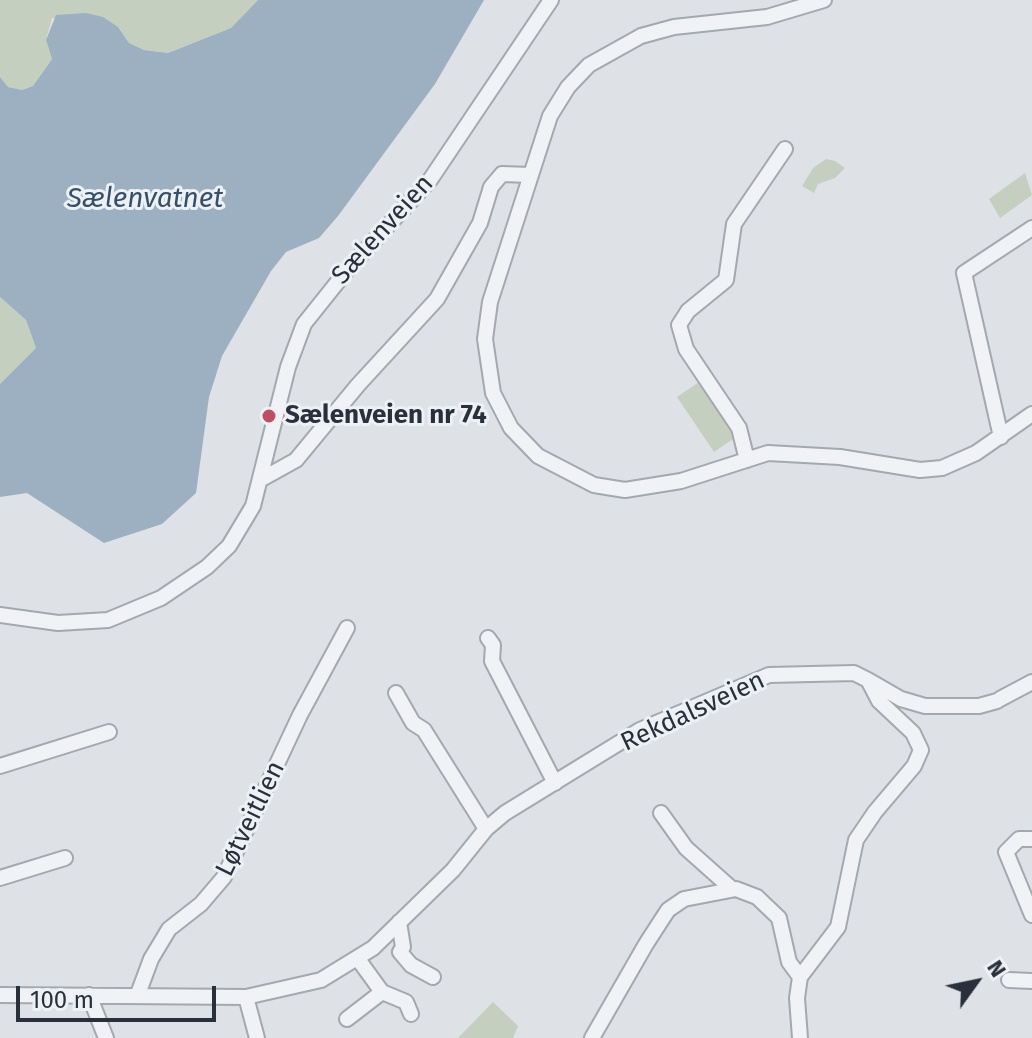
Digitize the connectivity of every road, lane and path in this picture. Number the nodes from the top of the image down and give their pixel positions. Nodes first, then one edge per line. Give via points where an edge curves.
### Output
1 (551, 0) edge
2 (824, 0) edge
3 (785, 149) dead end
4 (530, 175) junction
5 (1032, 228) edge
6 (1032, 414) edge
7 (1001, 437) junction
8 (747, 460) junction
9 (260, 480) junction
10 (0, 615) edge
11 (347, 628) dead end
12 (488, 638) dead end
13 (868, 680) junction
14 (1032, 682) edge
15 (396, 693) dead end
16 (109, 732) dead end
17 (0, 766) edge
18 (555, 783) junction
19 (661, 813) dead end
20 (486, 829) junction
21 (1032, 839) edge
22 (65, 858) dead end
23 (0, 878) edge
24 (732, 889) junction
25 (1032, 915) edge
26 (399, 922) junction
27 (358, 959) junction
28 (433, 977) dead end
29 (800, 977) junction
30 (1009, 980) dead end
31 (1032, 981) edge
32 (382, 992) junction
33 (138, 994) junction
34 (0, 995) edge
35 (89, 995) junction
36 (246, 997) junction
37 (411, 1014) dead end
38 (347, 1019) dead end
39 (106, 1038) edge
40 (257, 1038) edge
41 (592, 1038) edge
42 (800, 1038) edge

1 - 9 street, Sælenveien via 430,180 304,324
2 - 4 street via 767,17 674,27 615,48 568,87 550,116
3 - 8 street via 734,224 726,280 679,325 686,349 739,428
4 - 8 street via 486,322 491,383 511,428 538,456 561,470 594,485 625,490 681,481
4 - 9 street via 502,174 491,187 480,223 453,276 417,323 296,460
5 - 7 street via 964,273
6 - 7 street
7 - 8 street via 962,460 920,470 815,455 768,453
9 - 10 street, Sælenveien via 253,506 229,546 161,598 108,620 82,623
11 - 33 street, Løtveitlien via 224,877 169,929
12 - 18 street via 492,661
13 - 14 street, Rekdalsveien via 925,706 962,707 999,700
13 - 18 street, Rekdalsveien via 838,672 769,675 640,730
13 - 29 street via 921,750 856,840 838,927
15 - 20 street
16 - 17 street
18 - 20 street, Rekdalsveien
19 - 24 street via 686,848
20 - 26 street, Rekdalsveien
21 - 25 street via 1019,839 1006,852
22 - 23 street
24 - 29 street via 757,897 779,918 789,962
24 - 41 street via 684,899 668,910
26 - 27 street, Rekdalsveien
26 - 28 street via 400,952
27 - 32 street
27 - 36 street, Rekdalsveien via 306,986
29 - 42 street
30 - 31 street
32 - 37 street via 406,1002
32 - 38 street
33 - 35 street, Rekdalsveien
33 - 36 street, Rekdalsveien
34 - 35 street, Rekdalsveien
35 - 39 street
36 - 40 street

